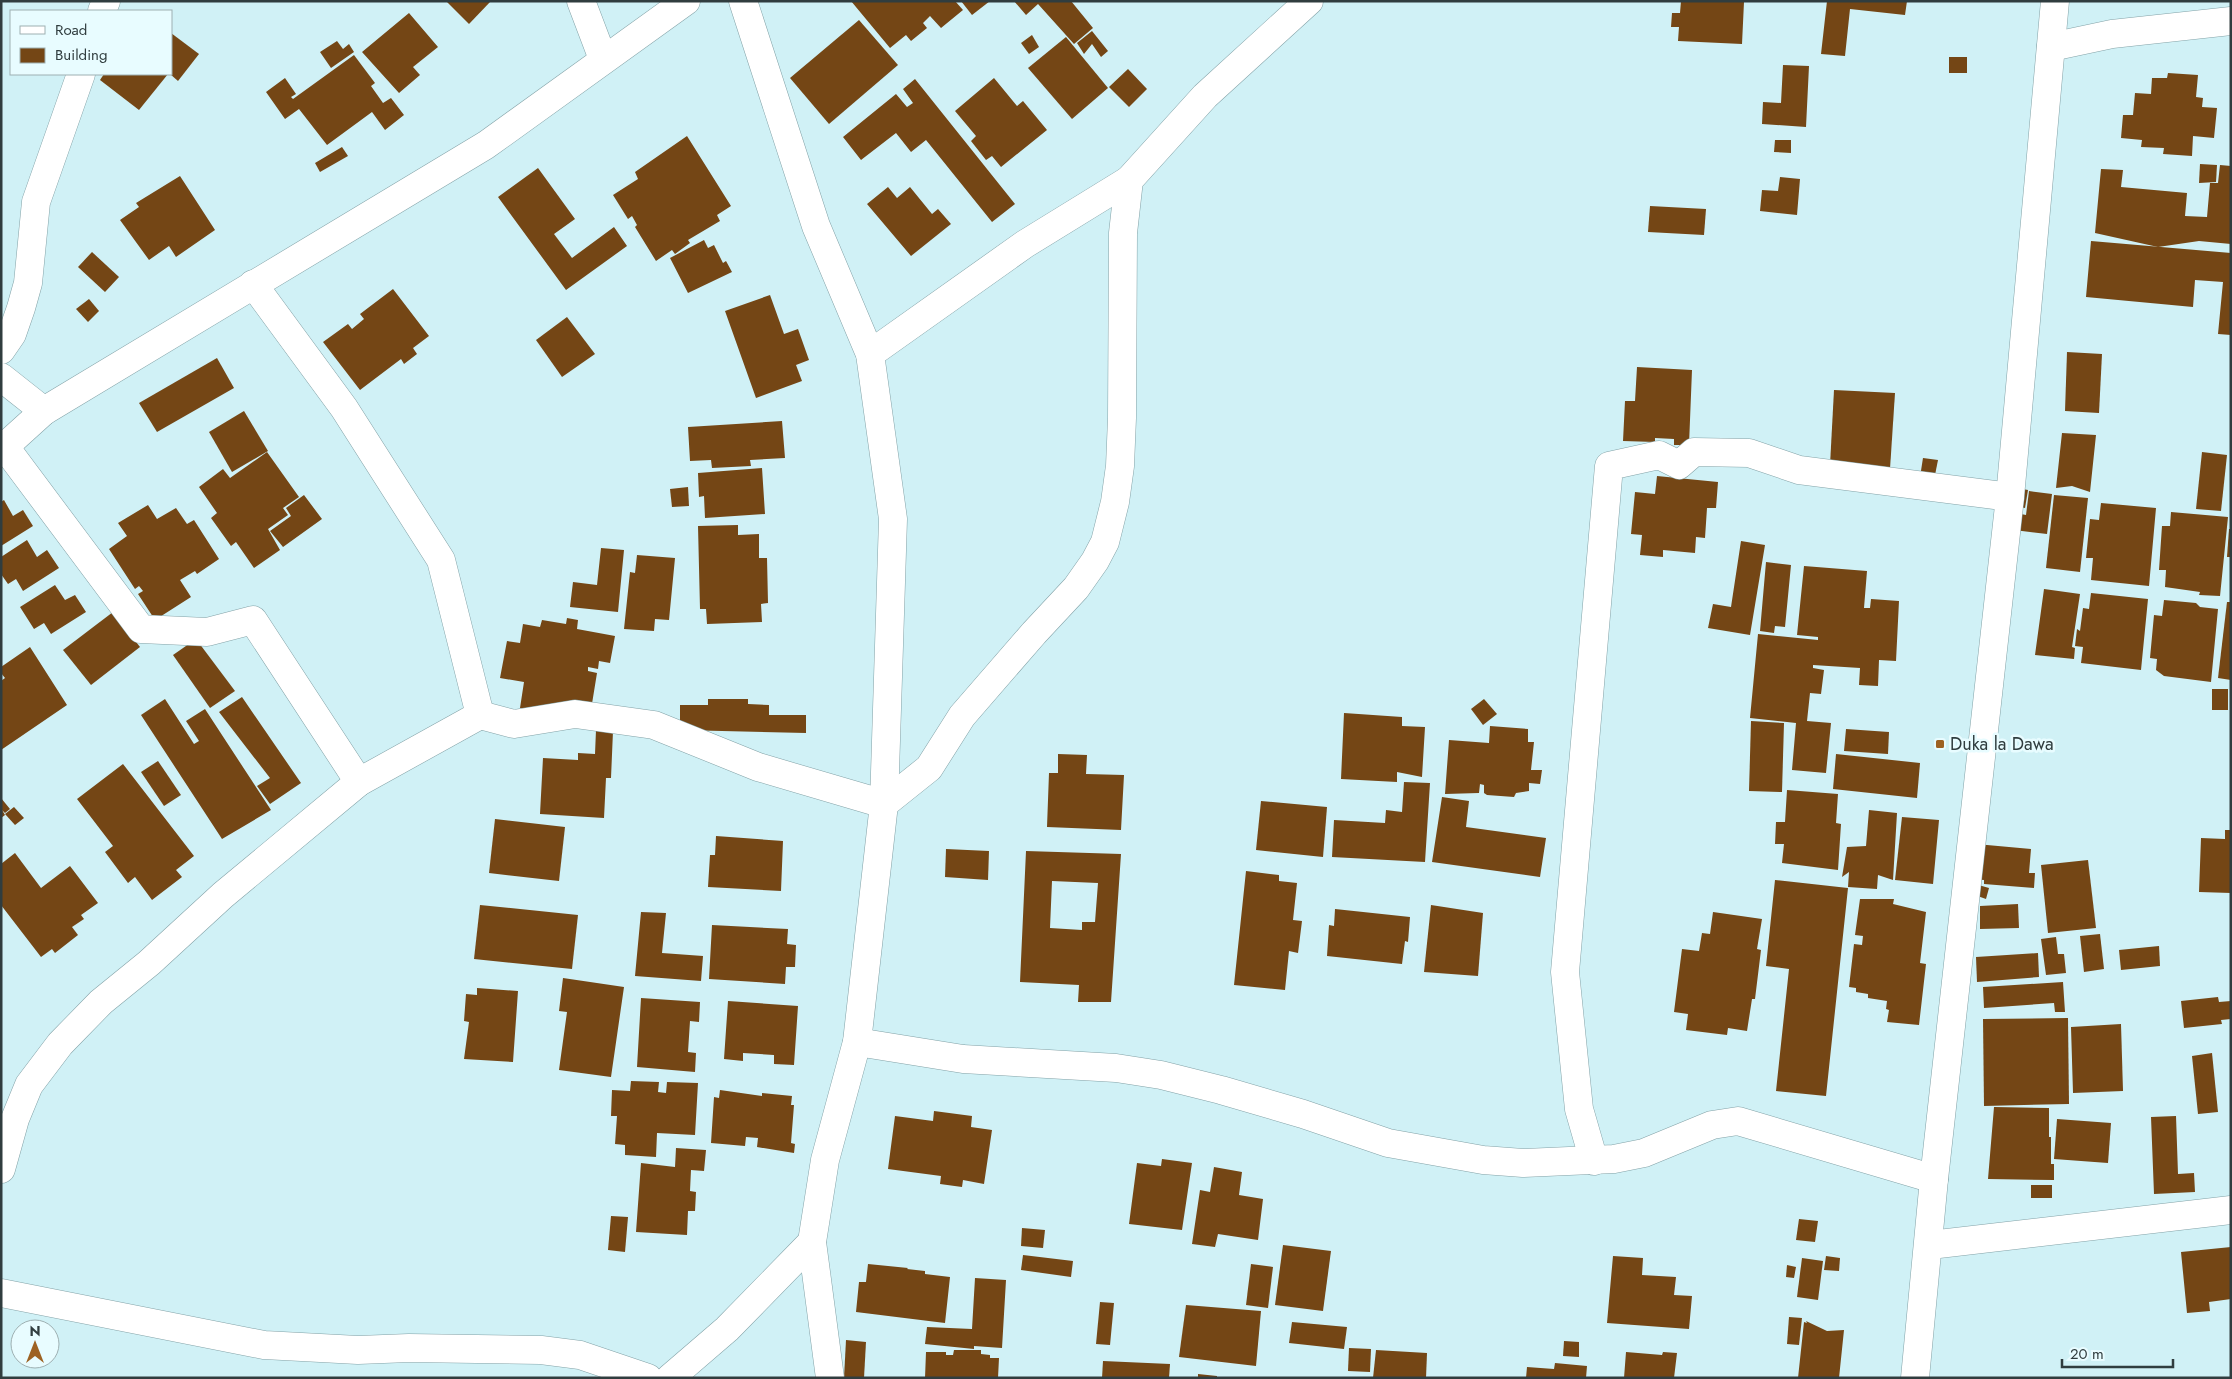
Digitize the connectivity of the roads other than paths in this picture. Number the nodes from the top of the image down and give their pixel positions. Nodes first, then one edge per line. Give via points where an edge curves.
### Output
1 (582, 1) edge
2 (686, 1) edge
3 (743, 1) edge
4 (1309, 1) edge
5 (2055, 1) edge
6 (2231, 21) edge
7 (2051, 47) junction
8 (603, 59) junction
9 (81, 75) edge
10 (1129, 180) junction
11 (253, 284) junction
12 (1, 350) edge
13 (870, 354) junction
14 (1, 377) edge
15 (44, 411) junction
16 (3, 448) edge
17 (2010, 497) junction
18 (480, 715) junction
19 (359, 782) junction
20 (884, 804) junction
21 (857, 1042) junction
22 (1594, 1161) junction
23 (1, 1169) edge
24 (1934, 1179) junction
25 (2231, 1210) edge
26 (812, 1242) junction
27 (1930, 1245) junction
28 (1, 1293) edge
29 (648, 1378) edge
30 (670, 1378) edge
31 (830, 1378) edge
32 (1915, 1378) edge

1 - 8 street
2 - 8 street
3 - 13 street via 816,226
4 - 10 street via 1205,96
5 - 7 street
6 - 7 street via 2112,34
7 - 17 street
8 - 11 street via 486,145
9 - 12 street via 36,202 28,283 22,308 12,334
10 - 13 street via 1025,244
10 - 20 street via 1123,233 1120,466 1115,502 1104,542 1095,562 1076,588 962,716 929,768
11 - 15 street
11 - 18 street via 344,408 441,560
13 - 20 street via 893,519
14 - 15 street
15 - 16 street
16 - 19 street via 141,629 207,632 253,620
17 - 22 street via 1799,470 1749,453 1694,452 1679,465 1659,455 1609,466 1565,972 1579,1109
17 - 24 street
18 - 19 street
18 - 20 street via 514,724 575,714 654,725 758,767
19 - 23 street via 223,895 101,1002 60,1044 29,1085 15,1119
20 - 21 street
21 - 22 street via 963,1059 1116,1068 1161,1076 1294,1111 1388,1143 1483,1160 1523,1163
21 - 26 street via 825,1160
22 - 24 street via 1644,1153 1696,1130 1738,1121
24 - 27 street
25 - 27 street
26 - 30 street via 727,1329
26 - 31 street
27 - 32 street
28 - 29 street via 264,1345 358,1350 541,1350 580,1355

